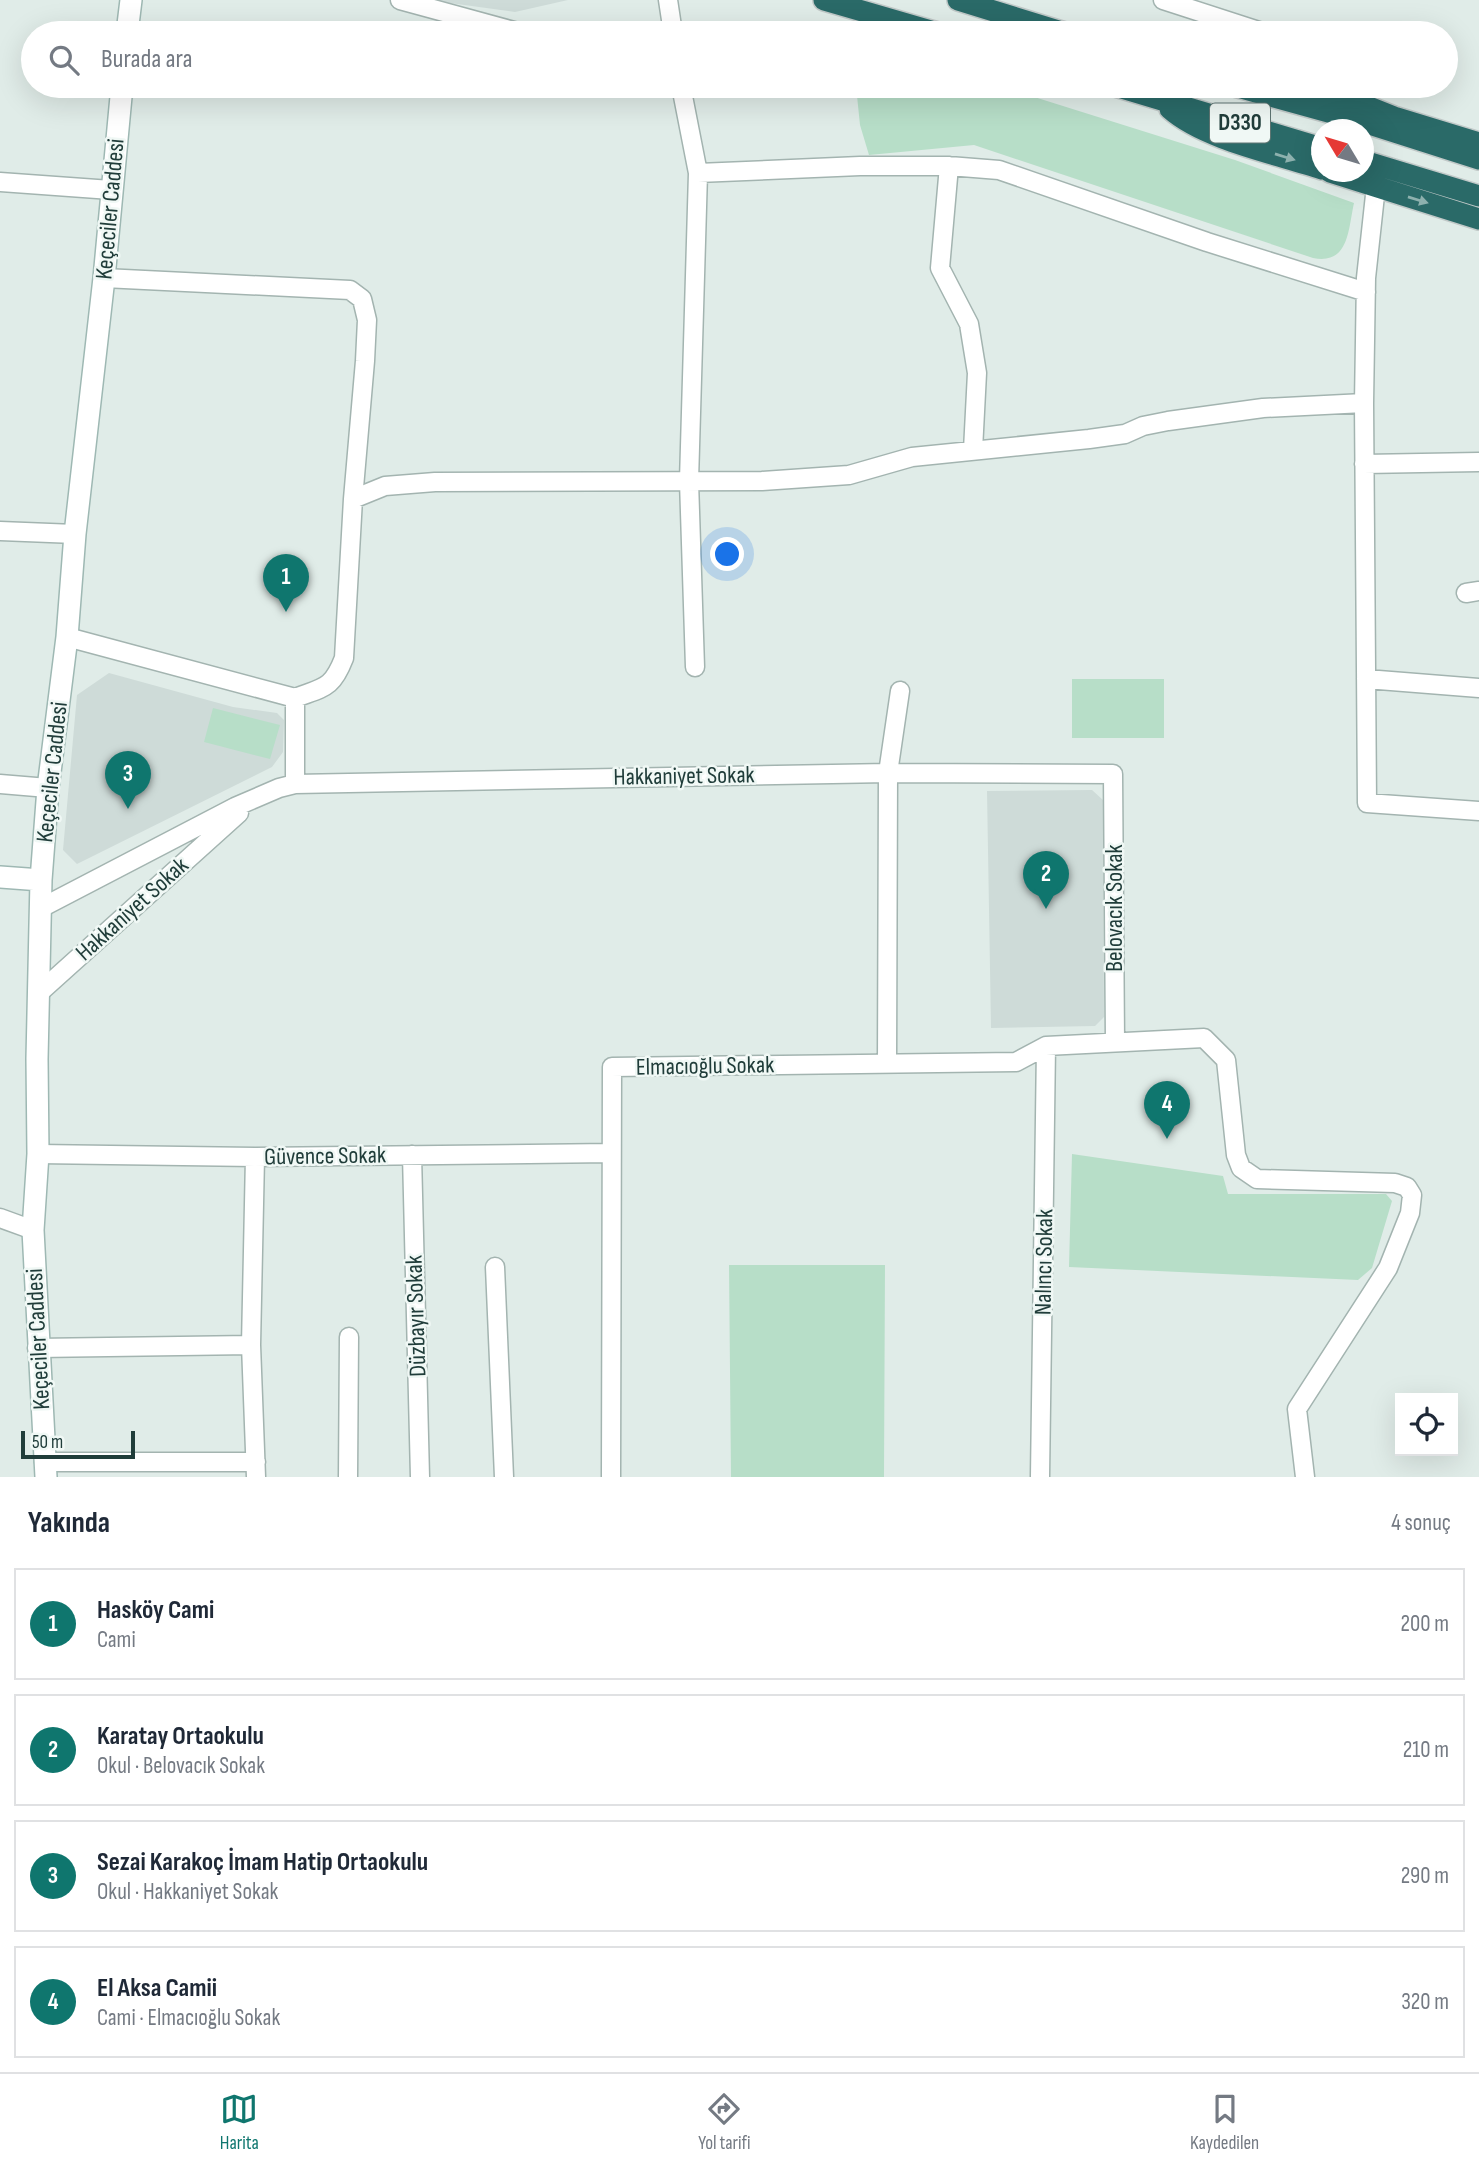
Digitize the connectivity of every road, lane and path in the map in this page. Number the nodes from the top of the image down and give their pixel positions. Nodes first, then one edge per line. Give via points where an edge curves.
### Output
1 (131, 0) edge
2 (400, 0) edge
3 (668, 0) edge
4 (824, 0) edge
5 (958, 0) edge
6 (1163, 0) edge
7 (128, 21) edge
8 (477, 21) edge
9 (671, 21) edge
10 (897, 21) edge
11 (1026, 21) edge
12 (1228, 21) edge
13 (121, 98) edge
14 (683, 98) edge
15 (1155, 98) edge
16 (1277, 98) edge
17 (1346, 98) edge
18 (1158, 99) junction
19 (1479, 143) edge
20 (1311, 145) edge
21 (1479, 159) edge
22 (1374, 164) edge
23 (949, 166) junction
24 (1311, 166) edge
25 (698, 173) junction
26 (0, 182) edge
27 (1363, 182) edge
28 (1376, 186) junction
29 (111, 190) junction
30 (1479, 196) edge
31 (1479, 219) edge
32 (104, 278) junction
33 (1366, 292) junction
34 (1364, 403) junction
35 (973, 450) junction
36 (1479, 462) edge
37 (1364, 464) junction
38 (689, 481) junction
39 (353, 499) junction
40 (0, 531) edge
41 (75, 534) junction
42 (66, 637) junction
43 (695, 667) dead end
44 (1366, 679) junction
45 (1479, 688) edge
46 (900, 691) dead end
47 (295, 698) junction
48 (888, 773) junction
49 (1114, 774) joint
50 (0, 784) edge
51 (295, 784) junction
52 (48, 788) junction
53 (257, 797) junction
54 (1479, 811) edge
55 (0, 877) edge
56 (41, 880) junction
57 (41, 908) junction
58 (39, 993) junction
59 (1115, 1042) junction
60 (1046, 1046) junction
61 (887, 1064) junction
62 (611, 1153) junction
63 (38, 1154) junction
64 (412, 1155) junction
65 (255, 1157) junction
66 (0, 1217) edge
67 (33, 1230) junction
68 (495, 1267) dead end
69 (349, 1337) dead end
70 (251, 1345) junction
71 (37, 1348) junction
72 (256, 1469) edge
73 (43, 1472) edge
74 (348, 1477) edge
75 (420, 1477) edge
76 (504, 1477) edge
77 (611, 1477) edge
78 (1040, 1477) edge
79 (1305, 1477) edge

1 - 7 street
2 - 8 street
3 - 9 street
4 - 10 highway
5 - 11 highway
6 - 12 street
13 - 29 street, Keçeciler Caddesi
14 - 25 street
15 - 18 highway, D330
16 - 21 highway, D330
17 - 19 highway
18 - 20 highway, D330
18 -> 24 highway via 1182,120
22 - 30 highway
23 - 25 street
23 - 33 street via 999,170
23 - 35 street via 940,268 969,324 976,373
25 - 38 street
26 - 29 street
27 - 28 highway
28 -> 31 highway
28 - 33 street
29 - 32 street, Keçeciler Caddesi
32 - 39 street via 351,290 362,299 365,361
32 - 41 street, Keçeciler Caddesi
33 - 34 street
34 - 35 street via 1263,408 1168,421 1125,434
34 - 37 street
35 - 38 street via 912,457 849,475
36 - 37 street
37 - 44 street
38 - 39 street via 435,482 385,486
38 - 43 street
39 - 47 street via 344,658 332,683
40 - 41 street
41 - 42 street, Keçeciler Caddesi
42 - 47 street
42 - 52 street, Keçeciler Caddesi
44 - 45 street
44 - 54 street via 1367,803
46 - 48 street
47 - 51 street
48 - 49 street, Hakkaniyet Sokak
48 - 51 street, Hakkaniyet Sokak
48 - 61 street
49 - 59 street, Belovacık Sokak
50 - 52 street
51 - 53 street, Hakkaniyet Sokak
52 - 56 street, Keçeciler Caddesi
53 - 57 street, Hakkaniyet Sokak
53 - 58 street, Hakkaniyet Sokak
55 - 56 street
56 - 57 street, Keçeciler Caddesi
57 - 58 street, Keçeciler Caddesi
58 - 63 street, Keçeciler Caddesi
59 - 60 street, Elmacıoğlu Sokak
59 - 79 street, Elmacıoğlu Sokak via 1204,1038 1226,1060 1236,1154 1241,1168 1257,1179 1395,1184 1407,1187 1412,1195 1410,1213 1388,1268 1297,1409
60 - 61 street, Elmacıoğlu Sokak via 1016,1062
60 - 78 street, Nalıncı Sokak
61 - 62 street, Elmacıoğlu Sokak via 611,1067
62 - 64 street, Güvence Sokak
62 - 77 street, Elmacıoğlu Sokak
63 - 65 street, Güvence Sokak
63 - 67 street, Keçeciler Caddesi
64 - 65 street, Güvence Sokak
64 - 75 street, Düzbayır Sokak
65 - 70 street
66 - 67 street
67 - 71 street, Keçeciler Caddesi
68 - 76 street
69 - 74 street
70 - 71 street
70 - 72 street
71 - 73 street, Keçeciler Caddesi
72 - 73 street

